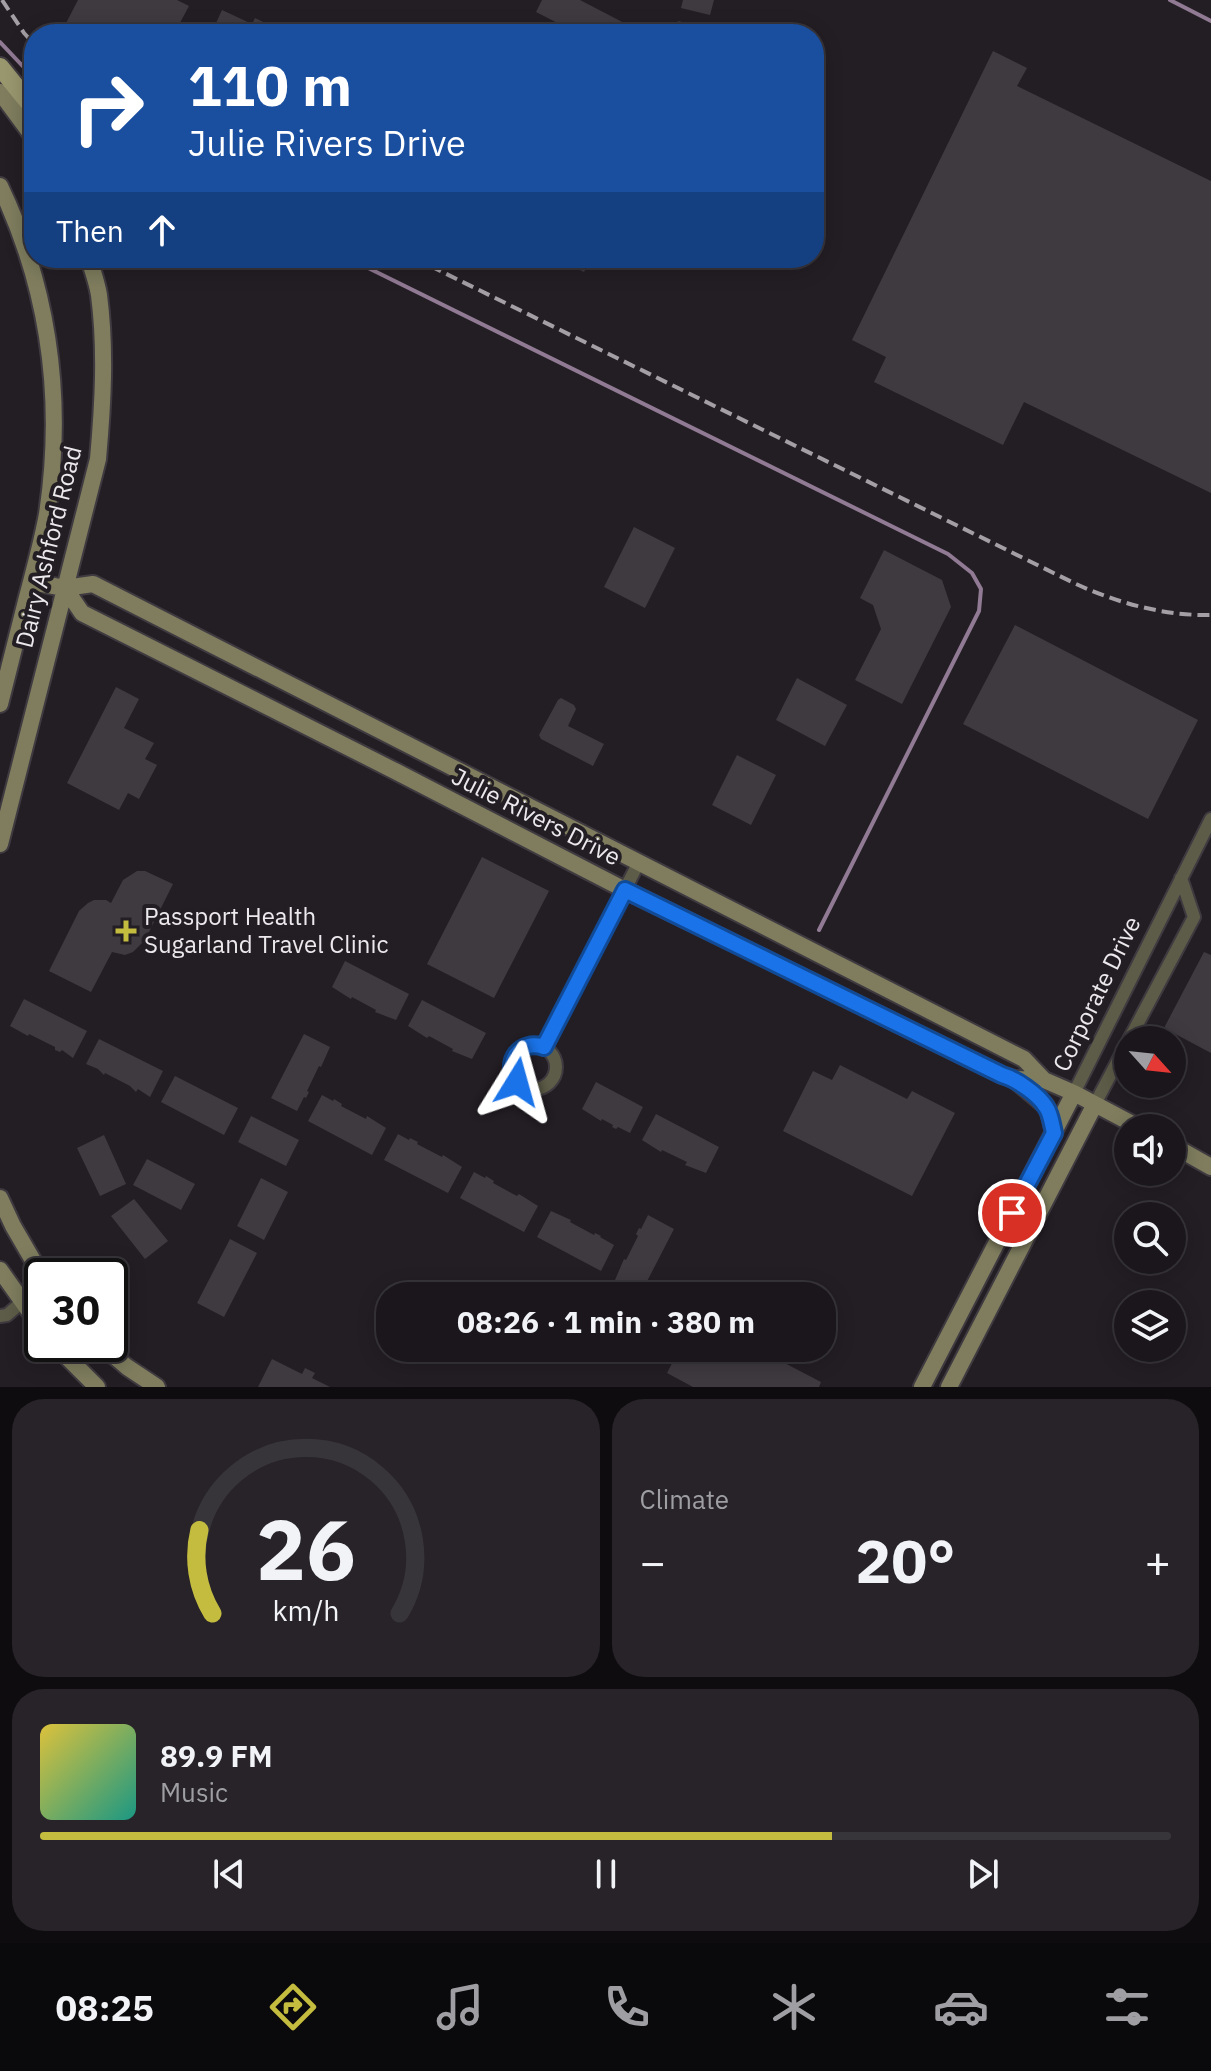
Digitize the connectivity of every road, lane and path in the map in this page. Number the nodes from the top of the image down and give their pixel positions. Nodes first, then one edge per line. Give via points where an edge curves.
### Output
1 (0, 67) edge
2 (0, 92) edge
3 (24, 97) edge
4 (24, 124) edge
5 (0, 186) edge
6 (24, 246) edge
7 (31, 268) edge
8 (92, 268) edge
9 (31, 582) junction
10 (65, 588) junction
11 (0, 704) edge
12 (409, 745) junction
13 (397, 772) junction
14 (1211, 819) edge
15 (0, 844) edge
16 (638, 864) junction
17 (1181, 878) junction
18 (625, 890) junction
19 (760, 926) junction
20 (743, 948) junction
21 (1135, 1026) edge
22 (1105, 1032) junction
23 (1114, 1036) edge
24 (544, 1047) dead end
25 (1114, 1066) edge
26 (1014, 1079) junction
27 (1044, 1080) junction
28 (1074, 1093) junction
29 (1095, 1104) junction
30 (1114, 1114) edge
31 (1054, 1133) junction
32 (1186, 1153) edge
33 (1211, 1167) edge
34 (0, 1198) edge
35 (32, 1258) edge
36 (0, 1270) edge
37 (22, 1302) junction
38 (24, 1305) edge
39 (0, 1316) edge
40 (72, 1362) edge
41 (121, 1362) edge
42 (97, 1387) edge
43 (157, 1387) edge
44 (922, 1387) edge
45 (949, 1387) edge

1 - 3 main road
2 - 4 street
5 - 6 street, Dairy Ashford Road
7 - 9 street, Dairy Ashford Road via 54,396 53,464
8 - 10 street, Dairy Ashford Road via 99,292 104,401 98,459
9 - 10 street, Julie Rivers Drive
9 - 11 street, Dairy Ashford Road
10 - 12 street, Julie Rivers Drive via 93,584
10 - 13 street, Julie Rivers Drive via 82,613
10 - 15 street, Dairy Ashford Road
12 - 13 street
12 - 16 street, Julie Rivers Drive
13 - 18 street, Julie Rivers Drive
14 - 17 street, Corporate Drive
16 - 18 street
16 - 19 street, Julie Rivers Drive
17 - 21 street, Corporate Drive via 1194,917
17 - 22 street, Corporate Drive
18 - 20 street, Julie Rivers Drive
18 - 24 street
19 - 20 street
19 - 27 street, Julie Rivers Drive via 1024,1059
20 - 26 street, Julie Rivers Drive
22 - 23 street
22 - 28 street, Corporate Drive
25 - 29 street, Corporate Drive
26 - 27 street, Julie Rivers Drive
26 - 31 street via 1045,1105
27 - 28 street, Julie Rivers Drive
28 - 29 street, Julie Rivers Drive
28 - 31 street, Corporate Drive
29 - 30 street, Julie Rivers Drive
29 - 45 street, Corporate Drive
31 - 44 street, Corporate Drive
32 - 33 street
34 - 35 street
36 - 37 street
37 - 38 street
37 - 39 street
40 - 42 street
41 - 43 street

